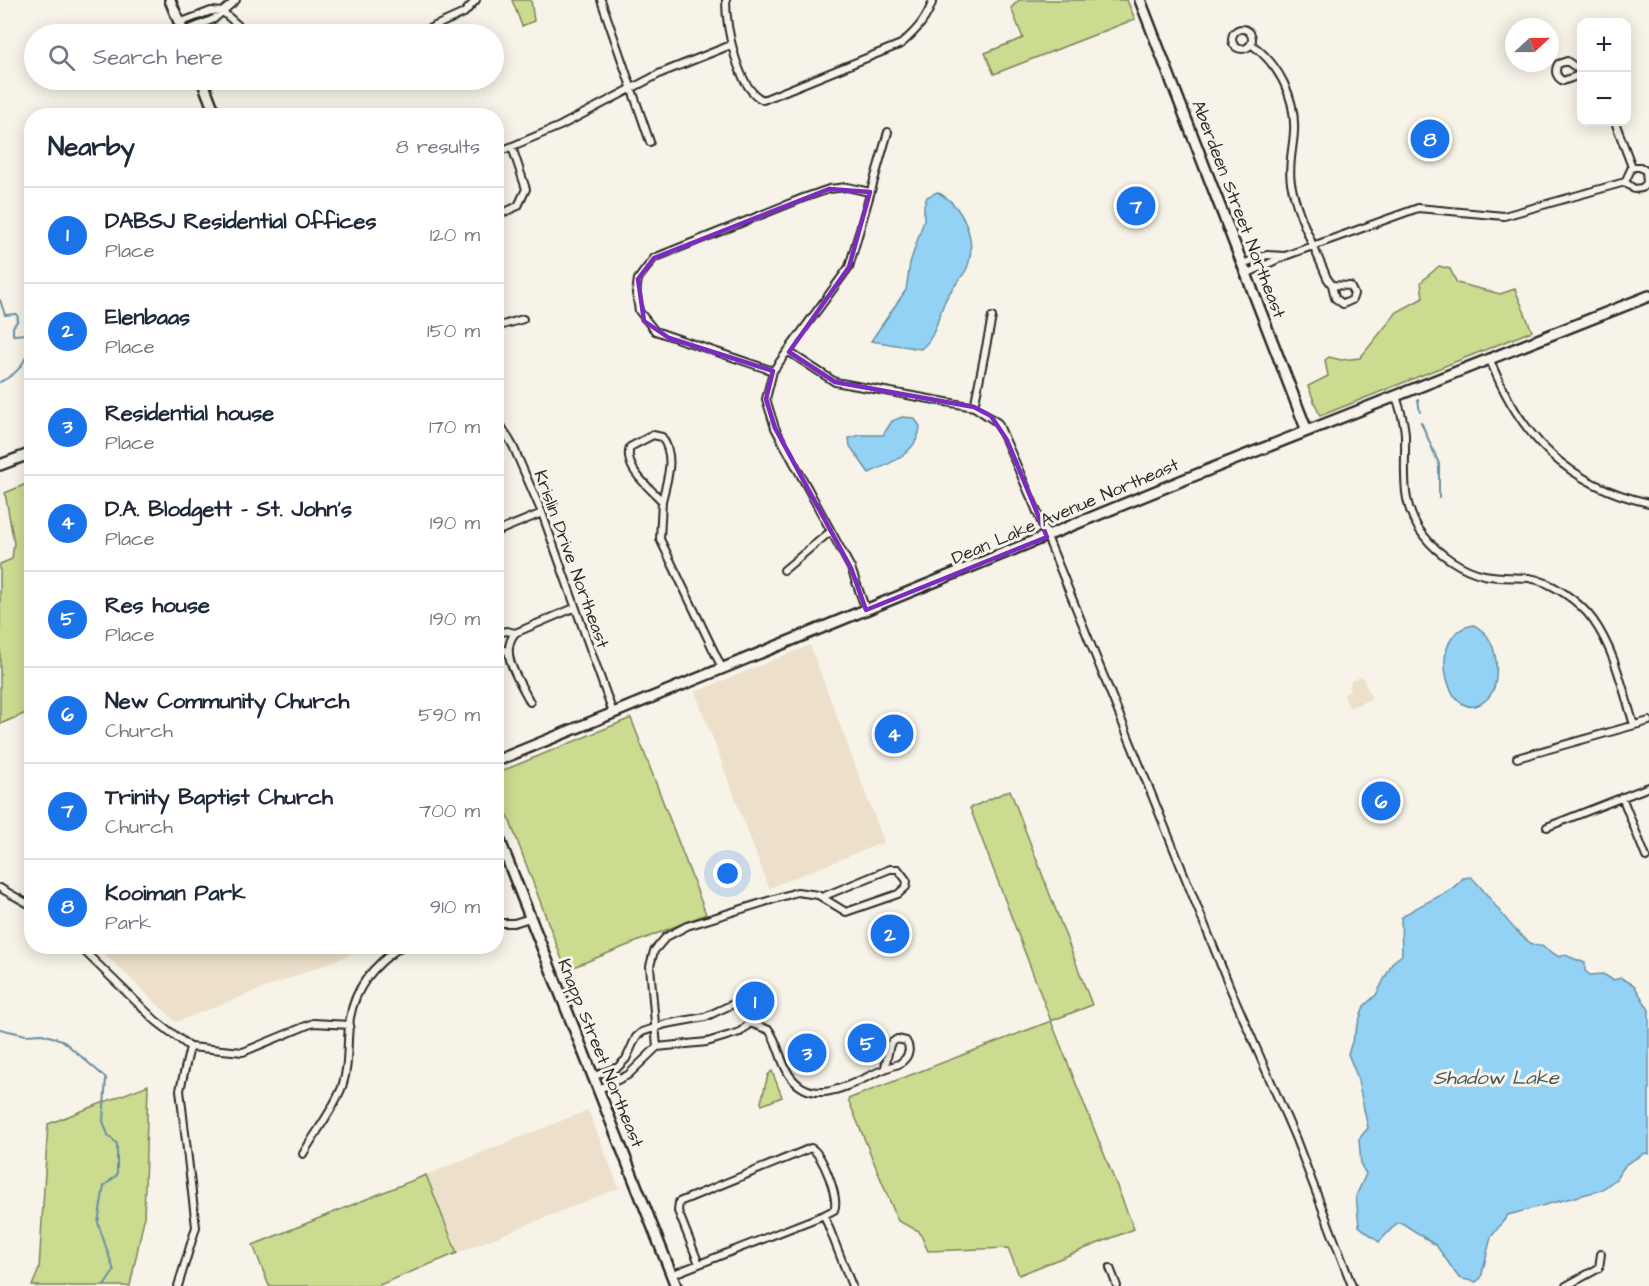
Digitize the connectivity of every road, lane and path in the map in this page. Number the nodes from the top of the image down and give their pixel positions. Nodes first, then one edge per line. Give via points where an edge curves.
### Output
1 (170, 0) edge
2 (237, 0) edge
3 (476, 0) edge
4 (601, 0) edge
5 (726, 0) edge
6 (933, 0) edge
7 (1140, 0) edge
8 (223, 12) junction
9 (180, 24) edge
10 (199, 24) edge
11 (237, 24) edge
12 (439, 24) edge
13 (1251, 44) dead end
14 (731, 45) junction
15 (630, 89) junction
16 (206, 90) edge
17 (213, 108) edge
18 (1617, 126) edge
19 (888, 132) dead end
20 (650, 142) dead end
21 (512, 147) junction
22 (504, 150) edge
23 (1632, 167) junction
24 (1625, 182) junction
25 (870, 192) junction
26 (504, 212) edge
27 (1314, 246) junction
28 (1286, 256) junction
29 (1242, 264) junction
30 (1246, 274) junction
31 (1332, 285) dead end
32 (1649, 296) edge
33 (992, 317) dead end
34 (523, 320) dead end
35 (504, 325) edge
36 (789, 352) junction
37 (1490, 360) junction
38 (773, 371) junction
39 (1396, 396) junction
40 (974, 407) junction
41 (504, 431) edge
42 (1307, 431) junction
43 (24, 456) edge
44 (0, 465) edge
45 (662, 501) junction
46 (1649, 503) edge
47 (542, 513) junction
48 (504, 529) edge
49 (831, 531) junction
50 (1047, 537) junction
51 (784, 570) dead end
52 (574, 608) junction
53 (866, 610) junction
54 (504, 632) edge
55 (515, 633) junction
56 (504, 650) edge
57 (507, 651) junction
58 (722, 668) junction
59 (530, 702) dead end
60 (613, 713) junction
61 (1649, 721) edge
62 (1634, 725) junction
63 (504, 758) edge
64 (1517, 758) dead end
65 (1649, 787) edge
66 (1622, 797) junction
67 (1547, 827) dead end
68 (504, 851) edge
69 (1646, 857) dead end
70 (0, 888) edge
71 (822, 897) junction
72 (24, 902) edge
73 (530, 918) junction
74 (504, 923) edge
75 (87, 954) edge
76 (391, 954) edge
77 (750, 1023) junction
78 (350, 1025) junction
79 (655, 1029) junction
80 (190, 1047) junction
81 (657, 1047) junction
82 (885, 1067) junction
83 (592, 1077) junction
84 (597, 1090) junction
85 (303, 1154) dead end
86 (824, 1215) junction
87 (1601, 1254) dead end
88 (699, 1264) junction
89 (1110, 1268) dead end
90 (671, 1275) junction
91 (178, 1286) edge
92 (676, 1286) edge
93 (852, 1286) edge
94 (1118, 1286) edge
95 (1352, 1286) edge
96 (1566, 1286) edge

1 - 9 main road
2 - 8 street
3 - 12 street via 464,13
4 - 15 street
5 - 14 street
6 - 14 street via 916,32 901,44 763,100 749,88
7 - 29 main road, Aberdeen Street Northeast
8 - 10 street
8 - 11 street
13 - 27 street via 1276,69 1287,89 1294,130 1290,181
14 - 15 street
15 - 20 street
15 - 21 street
16 - 17 main road
18 - 23 street
19 - 25 street
21 - 22 street
21 - 26 street via 526,189 518,206
23 - 24 street
23 - 24 street via 1643,168 1647,183 1634,189
24 - 27 street via 1504,216 1418,208
25 - 36 street via 849,267
25 - 38 street via 848,187 829,189 654,258 638,279 639,311 656,331
27 - 28 street
27 - 31 street
28 - 29 street via 1267,255
28 - 30 street
29 - 30 main road, Aberdeen Street Northeast
30 - 42 main road, Aberdeen Street Northeast
32 - 37 main road, Dean Lake Avenue Northeast
33 - 40 street
34 - 35 street
36 - 38 street
36 - 40 street via 835,382
37 - 39 main road, Dean Lake Avenue Northeast
37 - 46 street via 1517,416 1556,460 1608,493
38 - 49 street via 767,409
39 - 42 main road, Dean Lake Avenue Northeast
39 - 62 street via 1405,434 1407,505 1424,536 1443,556 1483,575 1533,579 1575,602 1592,618 1607,642
40 - 50 street via 998,423
41 - 47 street, Krislin Drive Northeast
42 - 50 main road, Dean Lake Avenue Northeast
43 - 44 main road
45 - 45 street via 633,470 628,454 636,442 653,435 662,437 671,460
45 - 58 street via 660,539
47 - 48 street
47 - 52 street, Krislin Drive Northeast
49 - 51 street
49 - 53 street via 851,568
50 - 53 main road, Dean Lake Avenue Northeast
50 - 95 street via 1295,1137
52 - 55 street
52 - 60 street, Krislin Drive Northeast
53 - 58 main road, Dean Lake Avenue Northeast
54 - 55 street
55 - 57 street
56 - 57 street
57 - 59 street
58 - 60 main road, Dean Lake Avenue Northeast
60 - 63 main road, Dean Lake Avenue Northeast
61 - 62 street
62 - 64 street
65 - 66 street
66 - 67 street
66 - 69 street
68 - 73 main road, Knapp Street Northeast
70 - 72 street
71 - 71 street via 846,912 898,894 907,881 898,869 890,869
71 - 79 street via 797,892 666,936 654,951 650,966
73 - 74 street
73 - 83 main road, Knapp Street Northeast
75 - 80 street via 156,1021
76 - 78 street via 364,982
77 - 79 street via 745,1010 733,1004 705,1017
77 - 81 street via 740,1032 707,1042
77 - 82 street via 769,1030 789,1075 806,1090 829,1091 858,1082
78 - 80 street via 314,1023 243,1052
78 - 85 street via 342,1088
79 - 81 street
79 - 83 street via 639,1034 618,1067
80 - 91 street via 180,1090 196,1227
81 - 84 street via 628,1075
82 - 82 street via 905,1060 910,1050 906,1041 897,1039 890,1044
83 - 84 main road, Knapp Street Northeast
84 - 90 main road, Knapp Street Northeast
86 - 88 street
86 - 88 street via 834,1210 837,1200 819,1153 808,1148 679,1202 678,1211
86 - 93 street
87 - 96 street via 1599,1268
88 - 90 street
89 - 94 street
90 - 92 main road, Knapp Street Northeast

